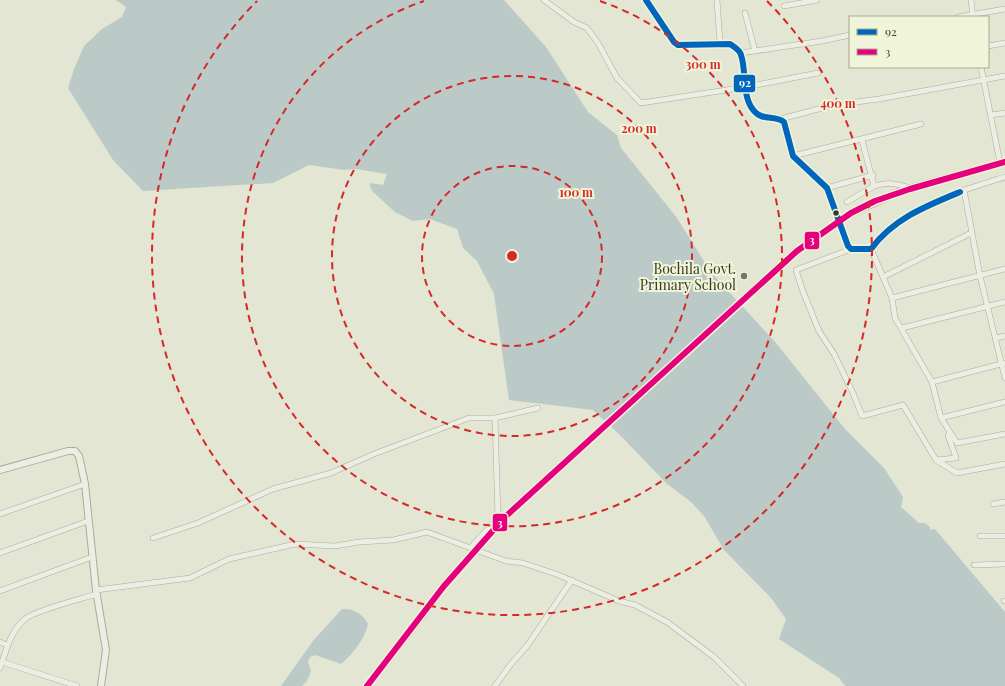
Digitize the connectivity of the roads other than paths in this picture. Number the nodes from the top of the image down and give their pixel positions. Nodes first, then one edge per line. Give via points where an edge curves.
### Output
1 (544, 0) edge
2 (646, 0) edge
3 (717, 0) edge
4 (817, 0) edge
5 (971, 0) edge
6 (784, 6) dead end
7 (1005, 9) edge
8 (745, 14) dead end
9 (973, 16) edge
10 (849, 35) edge
11 (720, 43) junction
12 (1005, 43) edge
13 (989, 46) edge
14 (755, 51) junction
15 (741, 53) junction
16 (981, 68) edge
17 (818, 73) dead end
18 (1005, 76) edge
19 (984, 80) junction
20 (746, 87) junction
21 (1005, 113) edge
22 (991, 115) junction
23 (780, 120) junction
24 (921, 124) dead end
25 (862, 140) junction
26 (793, 156) junction
27 (1002, 163) edge
28 (873, 176) junction
29 (1005, 177) edge
30 (874, 186) junction
31 (827, 188) junction
32 (910, 188) junction
33 (964, 190) junction
34 (847, 202) dead end
35 (840, 221) junction
36 (971, 233) junction
37 (851, 249) junction
38 (871, 249) junction
39 (1005, 269) edge
40 (980, 276) junction
41 (883, 277) junction
42 (892, 298) junction
43 (1005, 302) edge
44 (988, 307) junction
45 (902, 328) junction
46 (1005, 336) edge
47 (996, 338) junction
48 (1004, 363) edge
49 (1005, 378) edge
50 (932, 382) junction
51 (1005, 402) edge
52 (538, 408) dead end
53 (495, 418) junction
54 (941, 418) junction
55 (950, 433) junction
56 (1005, 434) edge
57 (936, 460) junction
58 (1005, 464) edge
59 (0, 470) edge
60 (85, 484) junction
61 (1005, 502) edge
62 (993, 504) dead end
63 (0, 514) edge
64 (88, 521) junction
65 (980, 536) dead end
66 (1005, 536) edge
67 (153, 538) dead end
68 (471, 547) junction
69 (0, 553) edge
70 (92, 557) junction
71 (1005, 564) edge
72 (974, 565) dead end
73 (572, 580) junction
74 (0, 591) edge
75 (97, 592) junction
76 (0, 642) edge
77 (7, 645) junction
78 (2, 662) junction
79 (0, 668) edge
80 (77, 686) edge
81 (101, 686) edge
82 (367, 686) edge
83 (496, 686) edge
84 (743, 686) edge

1 - 20 street via 574,22 588,28 617,78 641,103
2 - 11 street via 674,42
3 - 11 street
4 - 6 street
5 - 9 street
7 - 9 street
8 - 14 street
10 - 14 street
11 - 15 street via 730,44
12 - 13 street
14 - 15 street
15 - 20 street
16 - 19 street
17 - 20 street
18 - 19 street
19 - 22 street
19 - 23 street via 833,105
20 - 23 street via 754,111 761,117
21 - 22 street
22 - 27 street
23 - 26 street via 786,126
24 - 25 street
25 - 26 street
25 - 28 street
26 - 31 street
27 - 32 main road
28 - 30 street
28 - 31 street
29 - 33 street
30 - 32 street via 887,182
30 - 34 street
31 - 35 street
32 - 35 main road, bridge via 862,207
33 - 36 street
33 - 38 street via 912,213 880,237
35 - 37 street
35 - 82 main road, bridge via 783,264 505,517 444,586
36 - 40 street
36 - 41 street
37 - 38 street
37 - 57 street via 796,270 810,311 834,354 862,416 903,405
38 - 41 street
39 - 40 street
40 - 42 street
40 - 44 street
41 - 42 street
42 - 45 street via 895,318
43 - 44 street
44 - 45 street
44 - 47 street
45 - 50 street
46 - 47 street
47 - 48 street
48 - 49 street
48 - 50 street
50 - 54 street
51 - 54 street
52 - 53 street
53 - 67 street via 469,418 331,473 273,489 198,522
53 - 68 street via 498,518
54 - 55 street
55 - 56 street via 957,443
55 - 57 street via 948,435 956,458
57 - 58 street via 957,473
59 - 60 street via 75,451 79,456
60 - 63 street
60 - 64 street
61 - 62 street
64 - 69 street
64 - 70 street
65 - 66 street
68 - 73 street via 506,561 523,563
68 - 75 street via 427,532 393,540 335,546 295,544 229,558 190,578
70 - 74 street
70 - 75 street
71 - 72 street
73 - 83 street
73 - 84 street via 619,601 635,605 667,622 714,657
75 - 77 street via 25,619
75 - 81 street via 106,650
76 - 77 street
77 - 78 street
78 - 79 street
78 - 80 street

